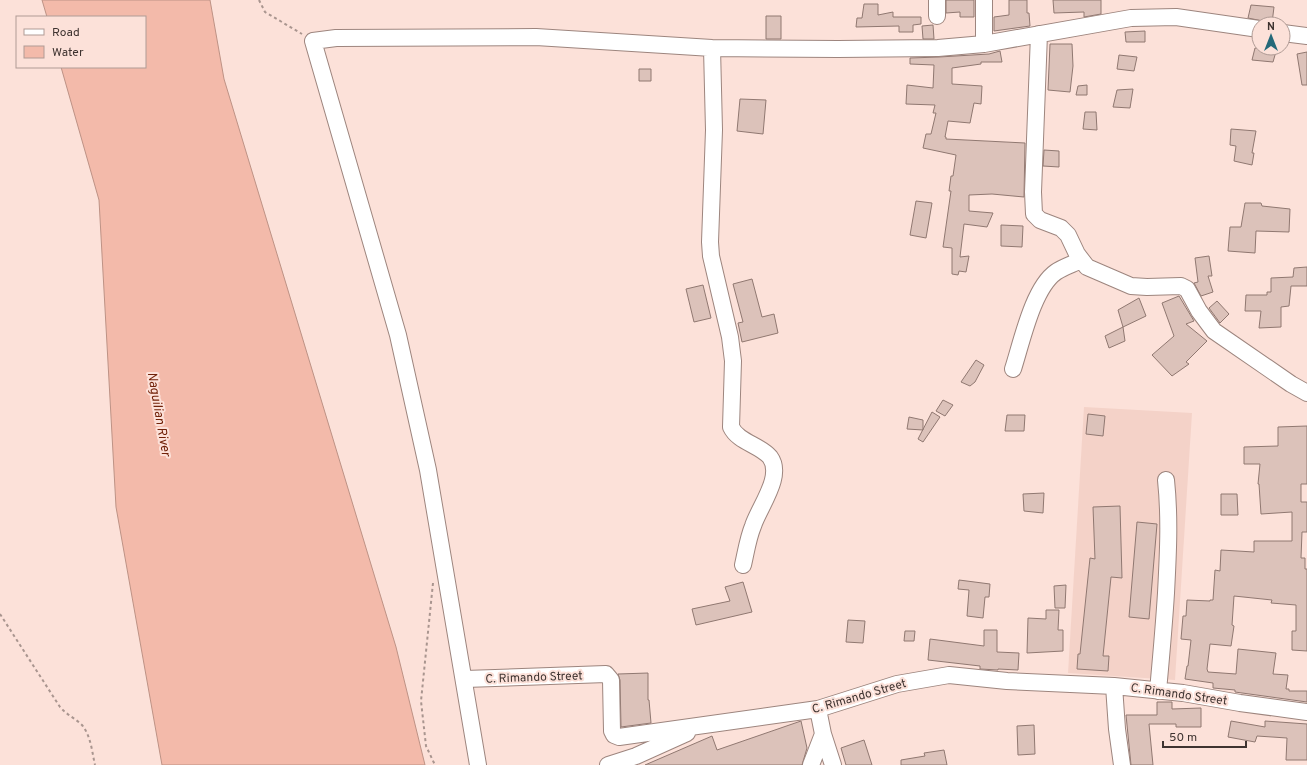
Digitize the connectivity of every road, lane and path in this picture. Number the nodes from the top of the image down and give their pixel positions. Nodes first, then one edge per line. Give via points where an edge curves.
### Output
1 (259, 0) edge
2 (937, 0) edge
3 (984, 0) edge
4 (937, 16) dead end
5 (1251, 29) edge
6 (1039, 34) junction
7 (1291, 34) edge
8 (1307, 36) edge
9 (313, 41) junction
10 (984, 44) junction
11 (712, 48) junction
12 (1081, 260) junction
13 (1014, 369) dead end
14 (1307, 393) edge
15 (1166, 480) dead end
16 (743, 565) dead end
17 (433, 578) dead end
18 (0, 614) edge
19 (465, 679) junction
20 (1114, 686) junction
21 (1158, 691) junction
22 (818, 709) junction
23 (1307, 712) edge
24 (703, 725) junction
25 (823, 734) junction
26 (95, 765) edge
27 (435, 765) edge
28 (478, 765) edge
29 (608, 765) edge
30 (811, 765) edge
31 (833, 765) edge
32 (1122, 765) edge

1 - 9 path via 265,12
2 - 4 street
3 - 10 street
5 - 6 street via 1152,17 1130,18
6 - 10 street
6 - 12 street via 1034,214 1040,220 1061,228 1068,235
7 - 8 street
9 - 11 street via 336,38 536,37
9 - 19 street via 398,335 428,470
10 - 11 street via 920,49
11 - 16 street via 714,130 710,242 733,362 730,423 736,434 769,456 774,468 773,481 753,525
12 - 13 street via 1056,272 1044,284 1036,298
12 - 14 street via 1087,267 1131,286 1181,286 1187,289 1214,331
15 - 21 street via 1169,509 1167,575
17 - 27 path via 421,701 426,746
18 - 26 path via 60,707 83,726 91,743
19 - 24 street, C. Rimando Street via 606,674 611,680 614,735 619,737
19 - 28 street
20 - 21 street, C. Rimando Street
20 - 22 street, C. Rimando Street via 949,676 897,684
20 - 32 street via 1116,729
21 - 23 street, C. Rimando Street
22 - 24 street, C. Rimando Street
22 - 25 street
24 - 29 street via 636,756
25 - 30 street
25 - 31 street

